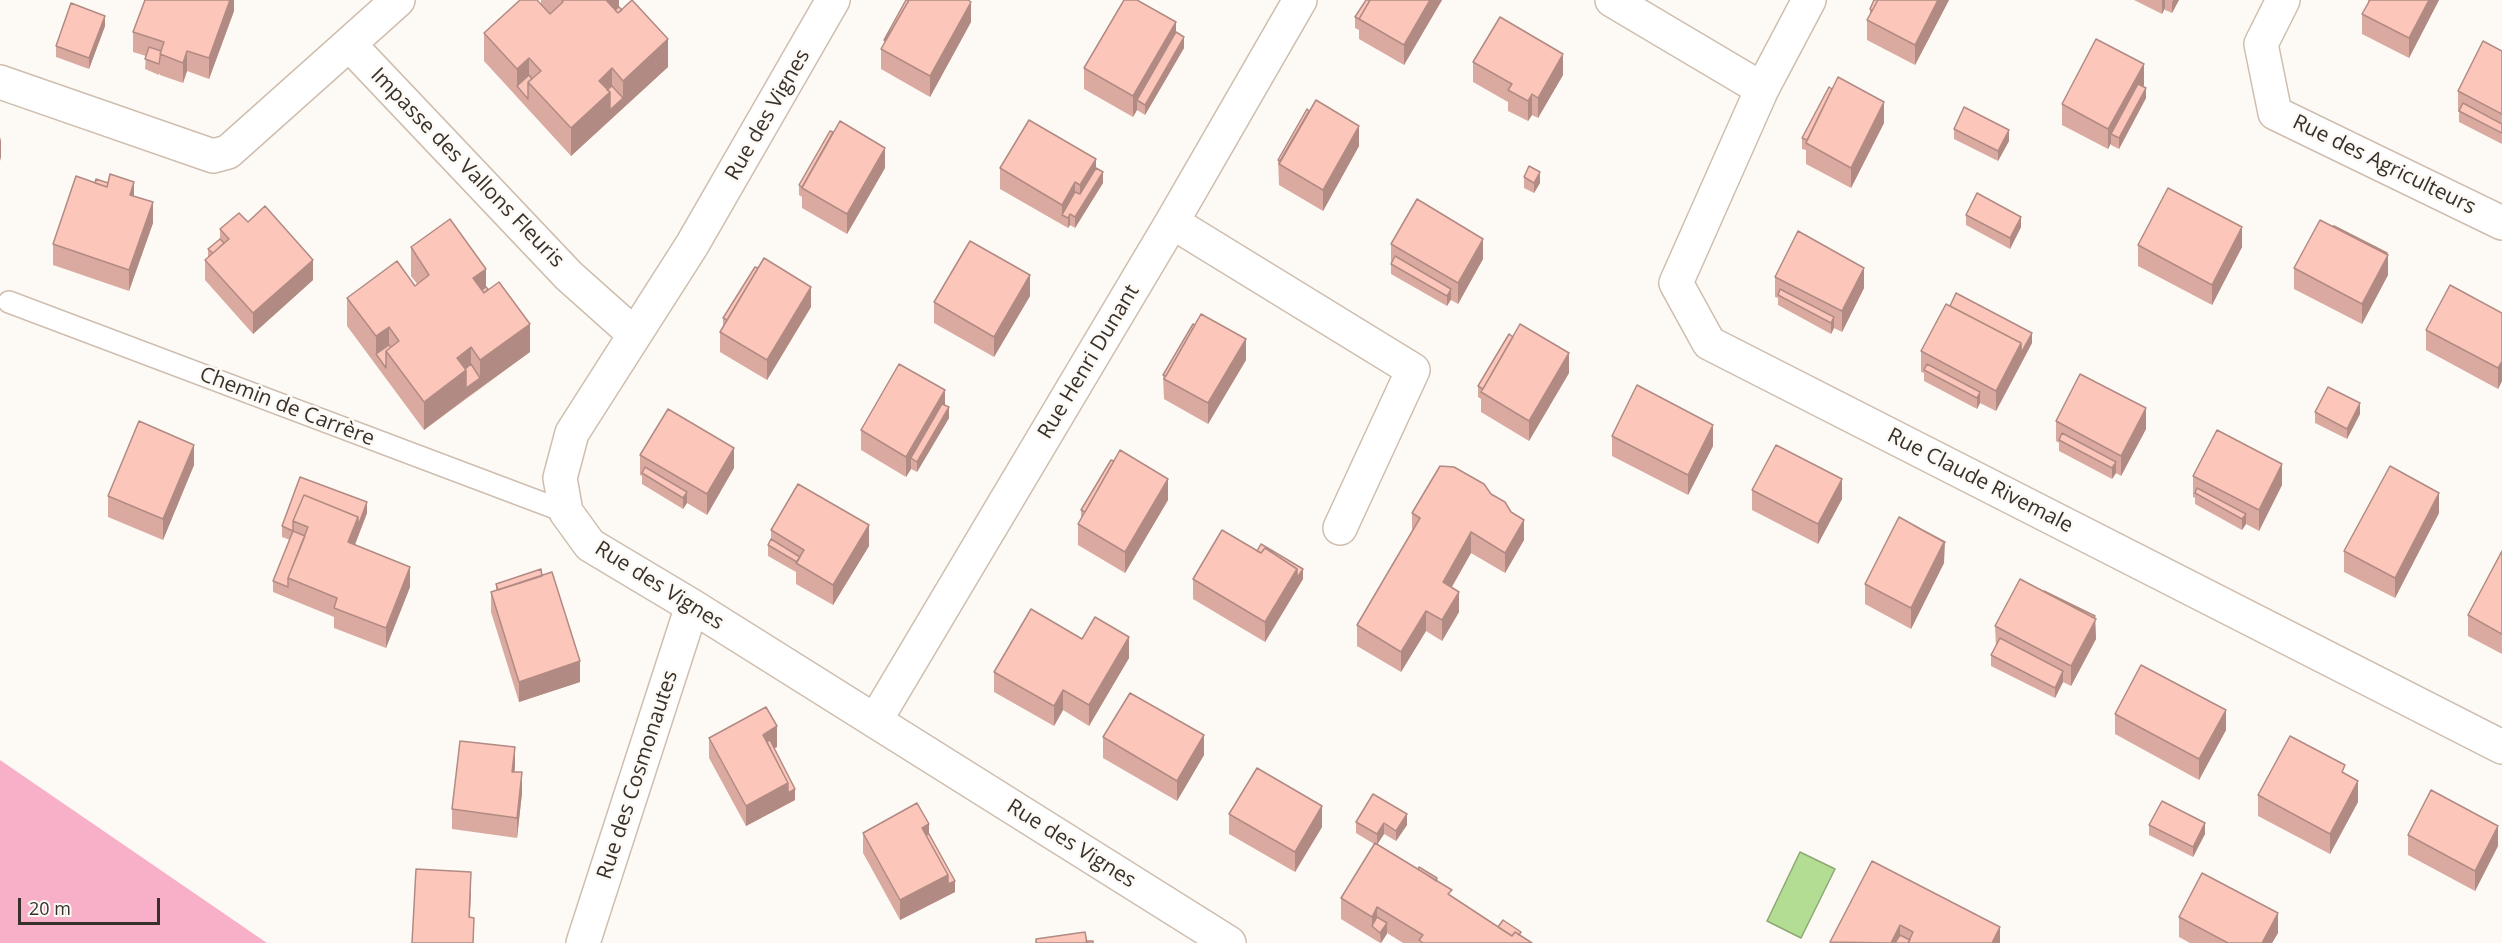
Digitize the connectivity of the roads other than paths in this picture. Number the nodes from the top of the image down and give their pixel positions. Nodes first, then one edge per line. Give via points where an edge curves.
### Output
1 (398, 0) edge
2 (833, 0) edge
3 (1300, 0) edge
4 (1612, 0) edge
5 (1809, 0) edge
6 (2283, 0) edge
7 (349, 44) junction
8 (0, 82) edge
9 (1762, 89) junction
10 (1172, 222) junction
11 (2502, 222) edge
12 (9, 302) dead end
13 (634, 334) junction
14 (566, 512) junction
15 (1340, 528) dead end
16 (692, 606) junction
17 (875, 721) junction
18 (2502, 747) edge
19 (583, 943) edge
20 (1229, 943) edge

1 - 7 street
2 - 13 street, Rue des Vignes via 692,245
3 - 10 street, Rue Henri Dunant
4 - 9 street
5 - 9 street
6 - 11 street, Rue des Agriculteurs via 2261,44 2276,113
7 - 8 street via 228,152 213,156
7 - 13 street, Impasse des Vallons Fleuris via 569,276
9 - 18 street, Rue Claude Rivemale via 1676,283 1709,343
10 - 15 street via 1413,370
10 - 17 street, Rue Henri Dunant
12 - 14 lane, Chemin de Carrère
13 - 14 street, Rue des Vignes via 572,433 560,478
14 - 16 street, Rue des Vignes via 590,545
16 - 17 street, Rue des Vignes
16 - 19 street, Rue des Cosmonautes
17 - 20 street, Rue des Vignes

